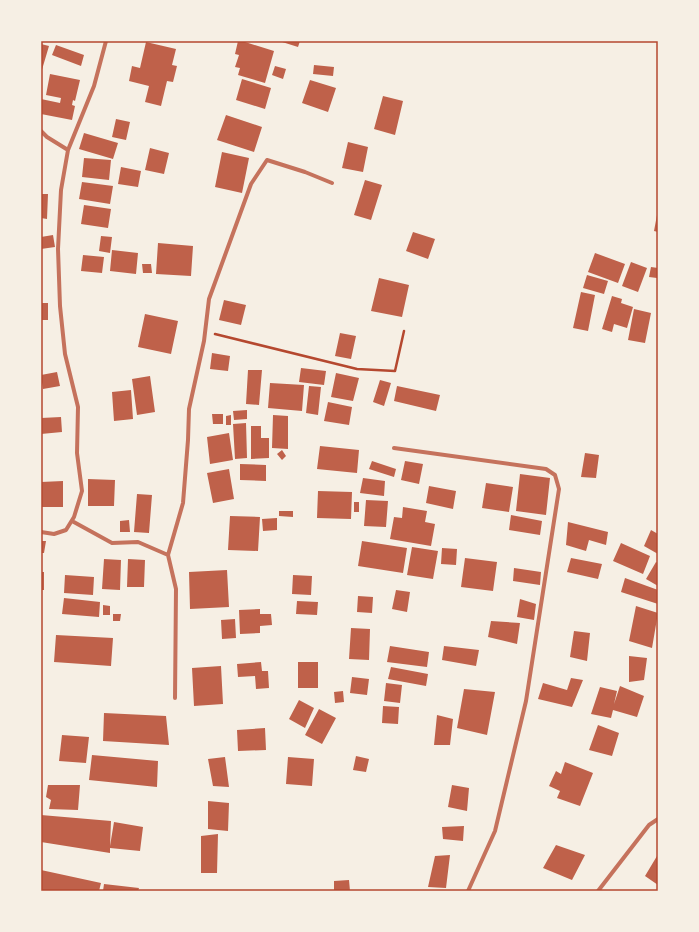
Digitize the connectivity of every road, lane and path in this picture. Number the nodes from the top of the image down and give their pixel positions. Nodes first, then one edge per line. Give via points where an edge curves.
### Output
1 (106, 41) edge
2 (41, 131) edge
3 (68, 150) junction
4 (332, 183) dead end
5 (205, 331) junction
6 (404, 331) dead end
7 (394, 448) dead end
8 (72, 521) junction
9 (41, 532) edge
10 (168, 554) junction
11 (175, 698) dead end
12 (658, 819) edge
13 (468, 891) edge
14 (598, 891) edge

1 - 3 street via 94,86
2 - 3 street
3 - 8 street via 61,190 58,250 65,354 78,407 77,453 82,491
4 - 5 street via 267,160 251,184 211,292
5 - 6 path via 357,369 395,371
5 - 10 street via 189,409 182,503
7 - 13 street via 546,469 555,475 559,489 526,701 495,830
8 - 9 street via 66,530 54,534
8 - 10 street via 112,544 138,542
10 - 11 street via 176,590
12 - 14 street via 649,825

